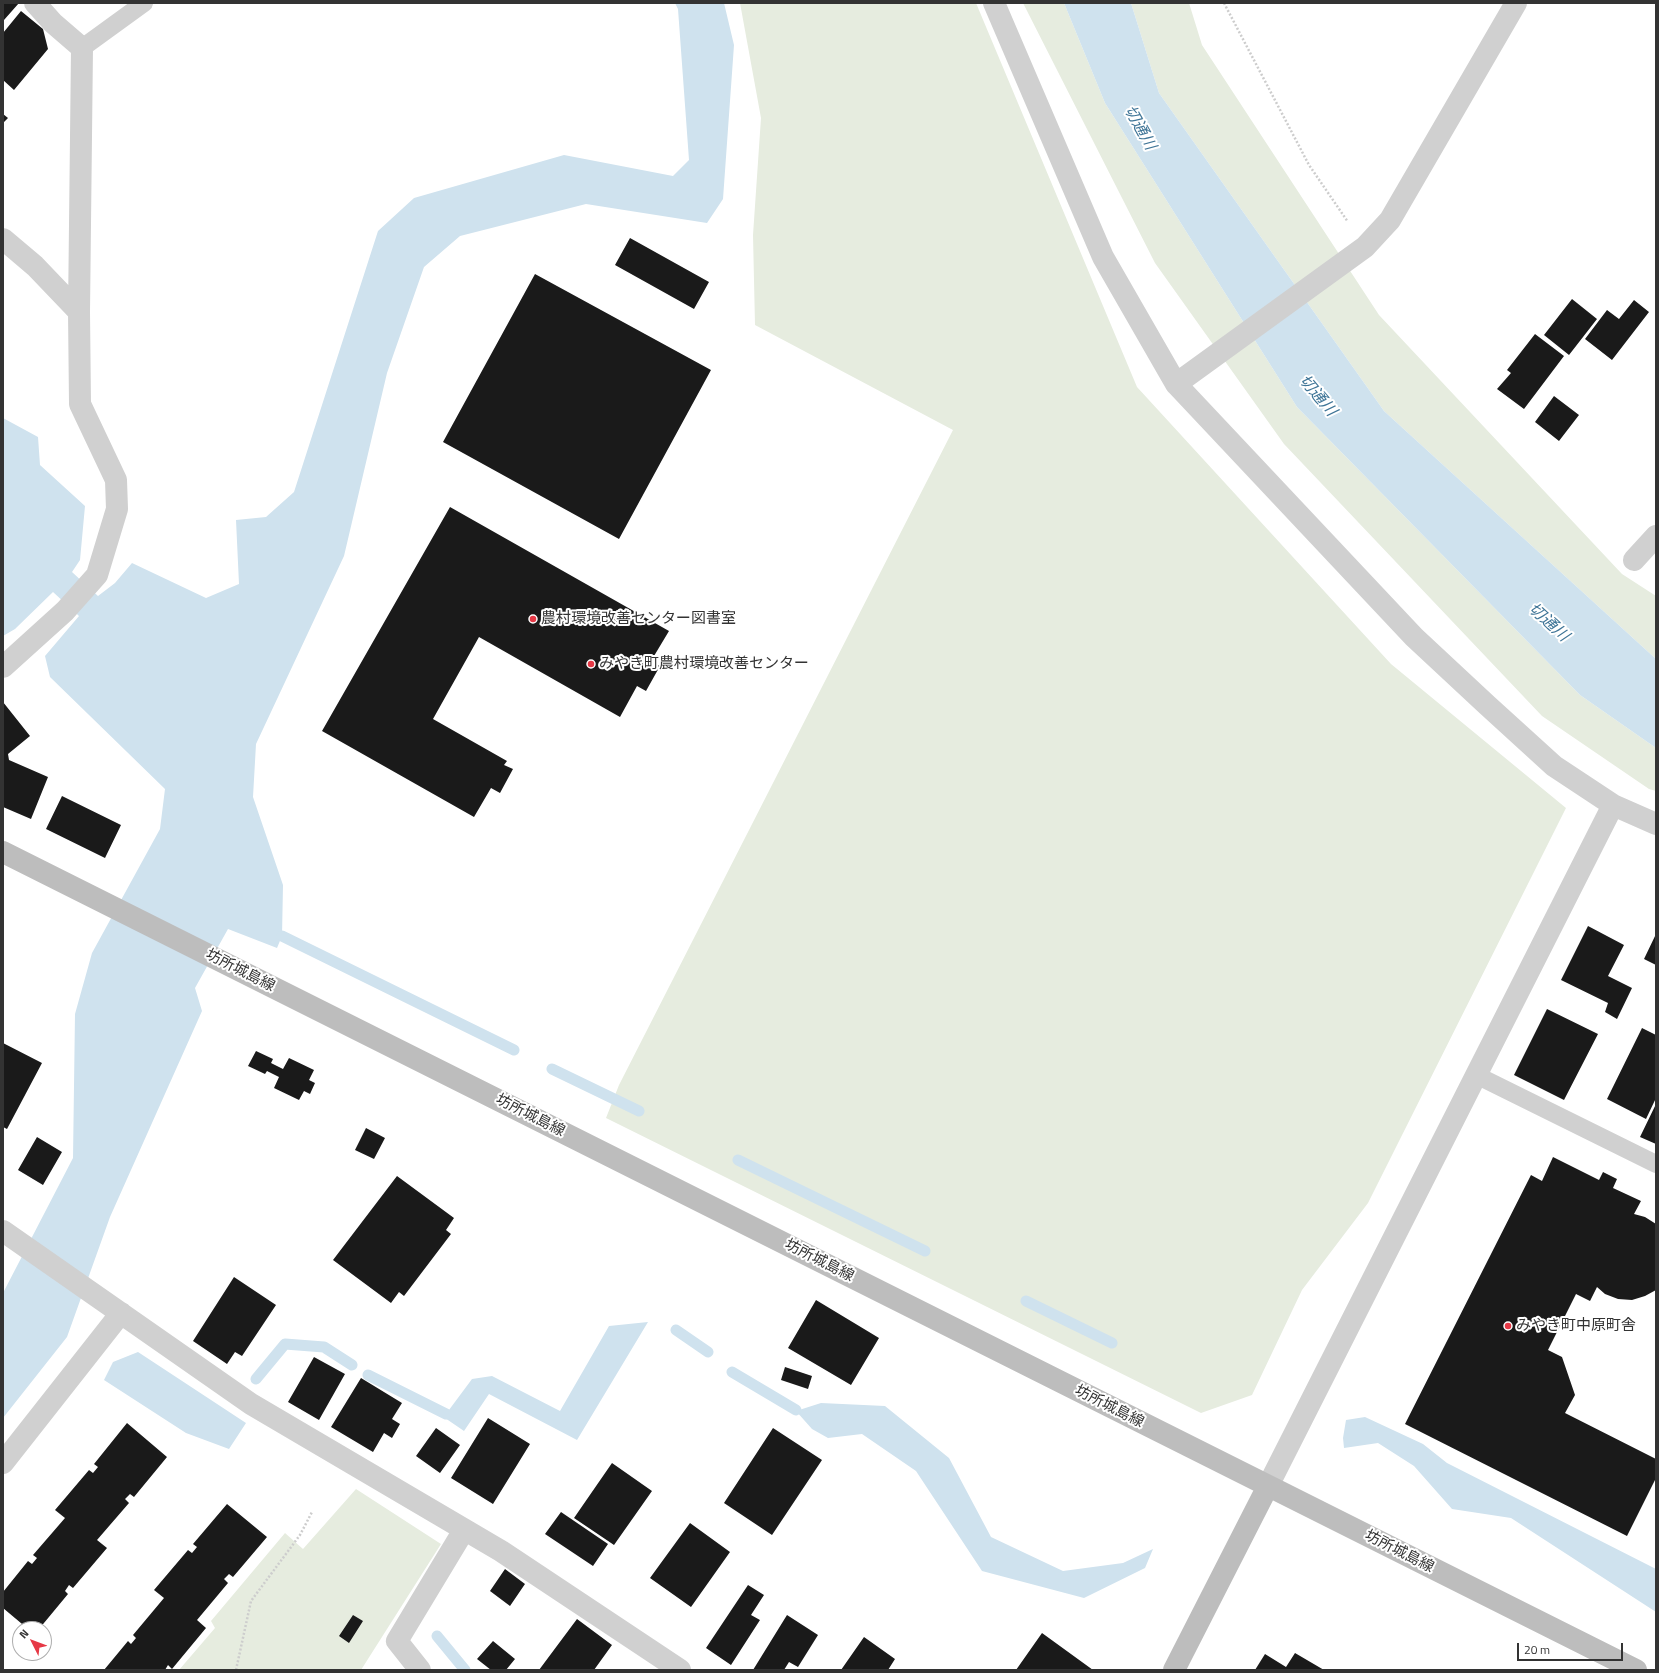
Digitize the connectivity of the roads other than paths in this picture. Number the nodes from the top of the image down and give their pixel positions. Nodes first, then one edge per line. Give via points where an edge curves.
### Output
1 (35, 3) edge
2 (144, 3) edge
3 (994, 3) edge
4 (1516, 3) edge
5 (82, 48) junction
6 (3, 239) edge
7 (79, 312) junction
8 (1183, 378) junction
9 (1656, 536) edge
10 (1634, 560) dead end
11 (3, 667) edge
12 (1613, 805) junction
13 (1656, 824) edge
14 (3, 852) edge
15 (1476, 1076) junction
16 (1656, 1164) edge
17 (9, 1235) edge
18 (121, 1313) junction
19 (3, 1463) edge
20 (1268, 1486) junction
21 (464, 1530) junction
22 (420, 1670) edge
23 (680, 1670) edge
24 (1174, 1670) edge
25 (1636, 1670) edge

1 - 5 street
2 - 5 lane
3 - 8 street via 1103,257
4 - 8 street via 1390,220 1358,252
5 - 7 street
6 - 7 street via 35,266
7 - 11 street via 80,404 116,480 117,509 97,575 65,611
8 - 12 street via 1414,637 1554,766
9 - 10 street
12 - 13 street
12 - 15 street
14 - 20 main road, 坊所城島線
15 - 16 lane
15 - 20 street
17 - 18 street
18 - 19 street
18 - 21 street via 251,1404
20 - 24 main road
20 - 25 main road, 坊所城島線
21 - 22 street via 397,1641
21 - 23 street via 501,1551

